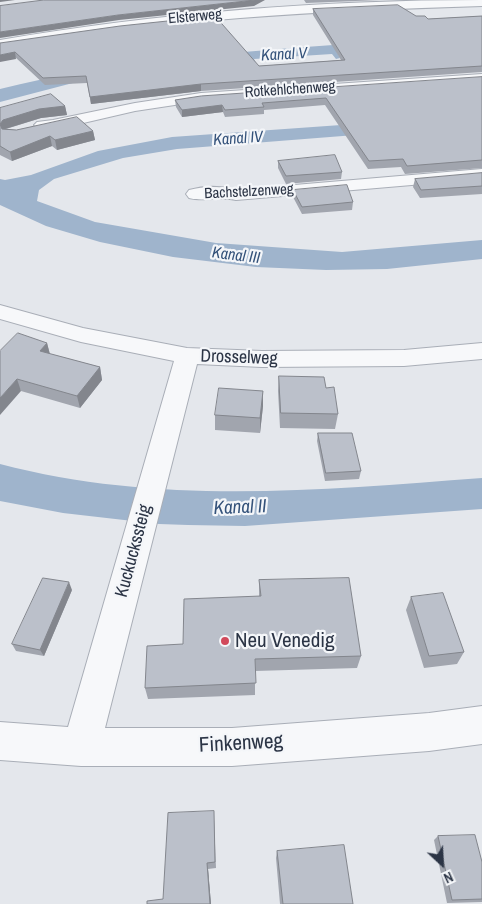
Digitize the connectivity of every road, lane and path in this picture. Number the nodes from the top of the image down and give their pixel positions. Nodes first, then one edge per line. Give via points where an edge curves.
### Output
1 (327, 0) edge
2 (479, 3) edge
3 (336, 8) junction
4 (0, 44) edge
5 (482, 78) edge
6 (27, 130) edge
7 (482, 174) edge
8 (195, 194) dead end
9 (0, 312) edge
10 (482, 352) edge
11 (187, 356) junction
12 (482, 726) edge
13 (0, 741) edge
14 (81, 747) junction

1 - 3 street
2 - 3 street, Elsterweg
3 - 4 street, Elsterweg via 171,19 76,30
5 - 6 street, Rotkehlchenweg via 201,97
7 - 8 street, Bachstelzenweg via 236,194
9 - 11 street, Drosselweg via 81,335
10 - 11 street, Drosselweg via 345,359
11 - 14 street, Kuckuckssteig
12 - 14 street, Finkenweg via 232,746
13 - 14 street, Finkenweg

